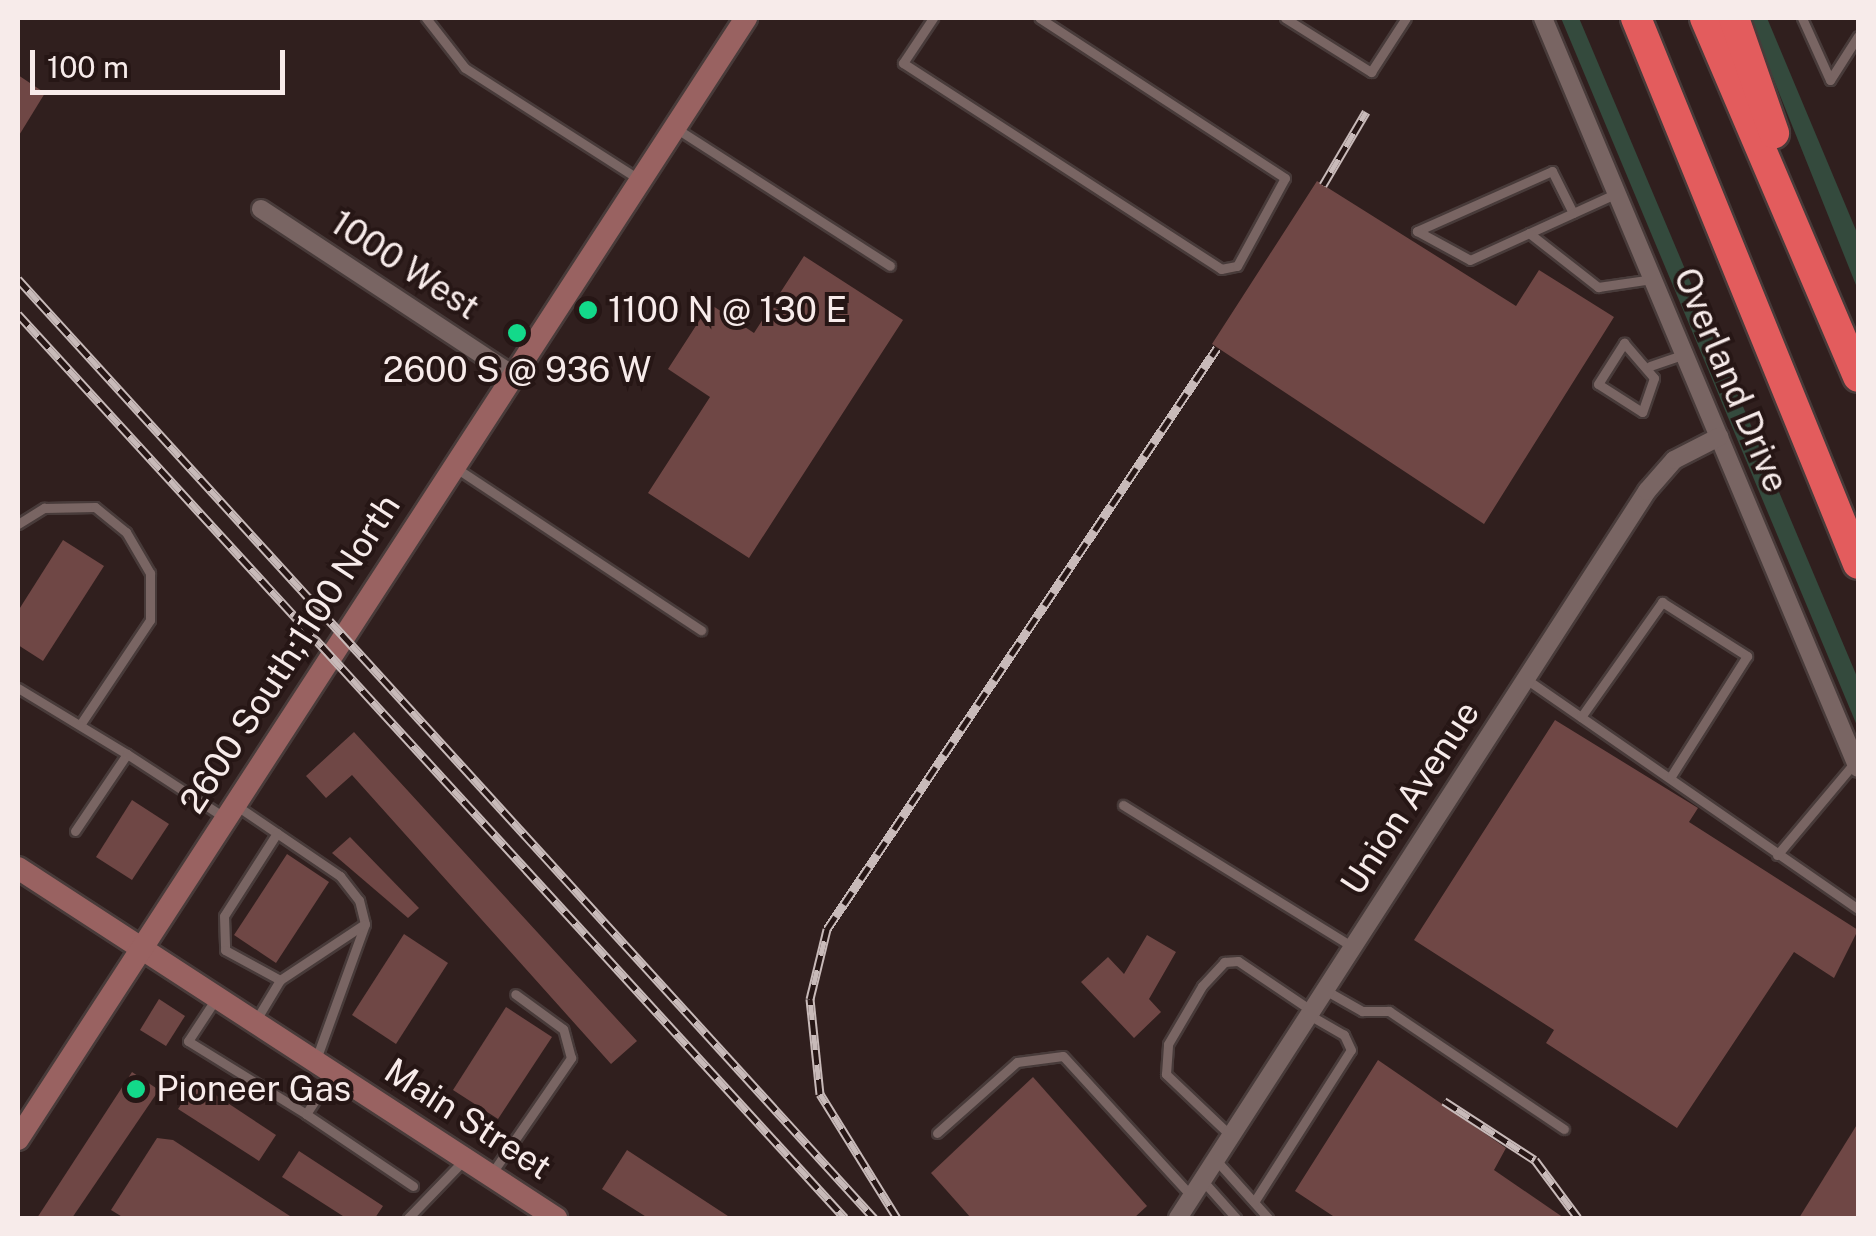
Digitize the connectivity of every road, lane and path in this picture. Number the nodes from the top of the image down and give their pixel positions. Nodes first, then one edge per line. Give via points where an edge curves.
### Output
1 (426, 18) edge
2 (746, 18) edge
3 (933, 18) edge
4 (1040, 18) edge
5 (1285, 18) edge
6 (1406, 18) edge
7 (1544, 18) edge
8 (1618, 18) edge
9 (1636, 18) edge
10 (1705, 18) edge
11 (1734, 18) edge
12 (1802, 18) edge
13 (1858, 36) edge
14 (1679, 122) junction
15 (674, 128) junction
16 (640, 180) junction
17 (1617, 193) junction
18 (261, 210) dead end
19 (1572, 213) junction
20 (1529, 233) junction
21 (890, 266) dead end
22 (1654, 279) junction
23 (1685, 354) junction
24 (1650, 366) junction
25 (1858, 374) edge
26 (513, 376) junction
27 (1719, 436) junction
28 (454, 466) junction
29 (18, 524) edge
30 (1858, 564) edge
31 (701, 630) dead end
32 (1526, 679) junction
33 (18, 688) edge
34 (1582, 716) junction
35 (80, 725) junction
36 (127, 754) junction
37 (1857, 764) edge
38 (1671, 776) junction
39 (1122, 805) dead end
40 (230, 811) junction
41 (75, 831) dead end
42 (278, 833) junction
43 (1777, 855) junction
44 (18, 868) edge
45 (1858, 909) edge
46 (365, 924) junction
47 (1353, 947) junction
48 (140, 948) junction
49 (280, 980) junction
50 (1325, 990) junction
51 (515, 994) dead end
52 (216, 998) junction
53 (1310, 1013) junction
54 (254, 1022) junction
55 (324, 1068) junction
56 (306, 1114) junction
57 (1564, 1129) dead end
58 (937, 1133) dead end
59 (1231, 1136) junction
60 (18, 1139) edge
61 (465, 1159) junction
62 (1216, 1160) junction
63 (490, 1176) junction
64 (413, 1186) dead end
65 (1197, 1189) junction
66 (1254, 1202) junction
67 (408, 1218) edge
68 (556, 1218) edge
69 (1178, 1218) edge
70 (1236, 1218) edge
71 (1268, 1218) edge

1 - 16 lane via 465,68
2 - 15 main road, 2600 South;1100 North
3 - 4 lane via 903,63 1220,269 1242,261 1288,184
5 - 6 lane via 1371,72
7 - 17 street, Overland Drive
8 - 14 highway
9 - 14 highway
10 - 25 highway
11 - 25 highway
12 - 13 lane via 1830,80
14 - 30 highway
15 - 16 main road, 2600 South;1100 North
15 - 21 lane
16 - 26 main road, 2600 South;1100 North
17 - 19 lane
17 - 22 street, Overland Drive
18 - 26 street, 1000 West
19 - 20 lane
19 - 20 lane via 1552,172 1418,231 1470,260
20 - 22 lane via 1598,288
22 - 23 street, Overland Drive
23 - 24 lane
23 - 27 street, Overland Drive
24 - 24 lane via 1624,342 1598,384 1642,412 1655,386
26 - 28 main road, 2600 South;1100 North
27 - 32 street, Union Avenue via 1660,474
27 - 37 street, Overland Drive
28 - 31 lane
28 - 40 main road, 2600 South;1100 North
29 - 35 lane via 44,508 95,507 126,532 150,574 150,620
32 - 34 lane
32 - 47 street, Union Avenue
33 - 35 lane
34 - 38 lane
34 - 38 lane via 1662,602 1747,656
35 - 36 lane
36 - 40 lane
36 - 41 lane
37 - 43 lane
38 - 43 lane
39 - 47 lane
40 - 42 lane
40 - 48 main road, 2600 South;1100 North
42 - 46 lane via 340,876
42 - 49 lane via 220,936 225,950
43 - 45 lane
44 - 48 main road, Main Street
46 - 49 lane
46 - 55 lane
47 - 50 street, Union Avenue
48 - 52 main road, Main Street
48 - 60 main road, 2600 South;1100 North
49 - 54 lane
50 - 53 street, Union Avenue
50 - 57 lane via 1362,1011 1389,1011
51 - 63 lane via 563,1029 571,1058
52 - 54 main road, Main Street
52 - 56 lane via 188,1041
53 - 59 street, Union Avenue
53 - 59 lane via 1238,961 1202,986 1168,1044 1166,1074
53 - 66 lane via 1344,1035 1350,1050
54 - 55 main road, Main Street
55 - 56 lane
55 - 61 main road, Main Street
56 - 64 lane
58 - 65 lane via 1017,1062 1064,1056
59 - 62 street, Union Avenue
61 - 63 main road, Main Street
61 - 67 lane
62 - 65 street, Union Avenue
62 - 66 lane
63 - 68 main road, Main Street
65 - 69 street, Union Avenue
65 - 70 lane
66 - 71 lane

